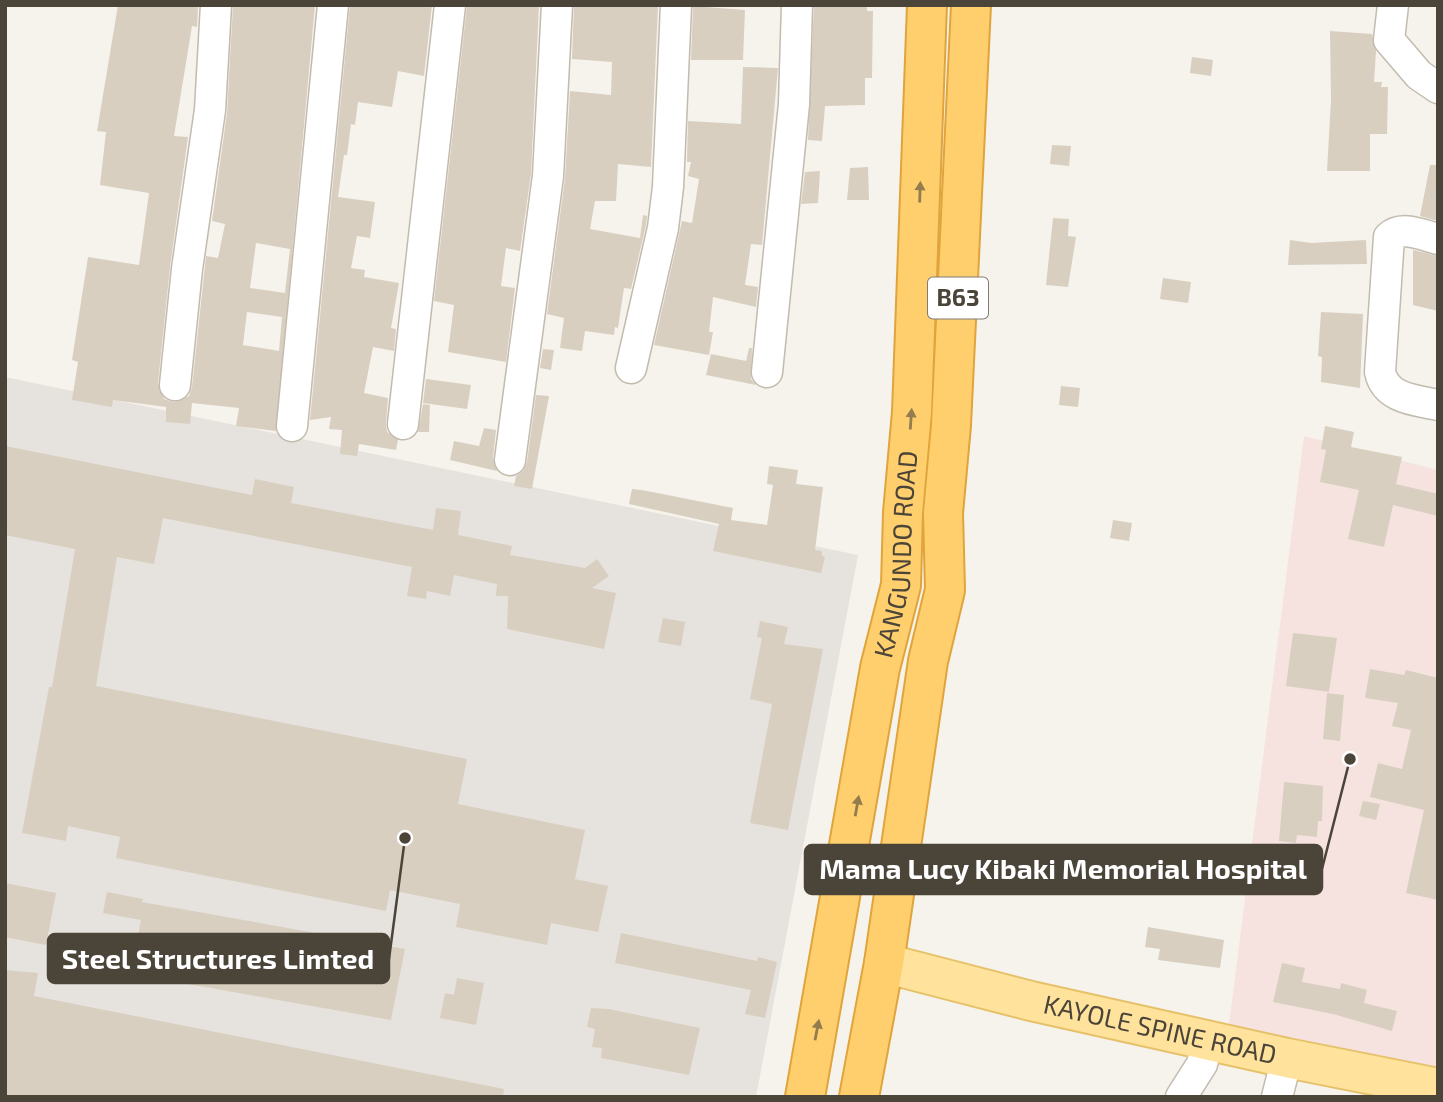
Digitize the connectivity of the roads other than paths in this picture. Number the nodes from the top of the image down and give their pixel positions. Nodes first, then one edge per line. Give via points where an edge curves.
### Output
1 (216, 5) edge
2 (333, 5) edge
3 (450, 5) edge
4 (557, 5) edge
5 (676, 5) edge
6 (797, 5) edge
7 (927, 5) edge
8 (971, 5) edge
9 (1393, 5) edge
10 (1438, 88) edge
11 (1438, 239) edge
12 (631, 368) dead end
13 (767, 372) dead end
14 (175, 385) dead end
15 (1438, 405) edge
16 (403, 424) dead end
17 (292, 426) dead end
18 (510, 460) dead end
19 (884, 963) junction
20 (1208, 1041) junction
21 (1287, 1058) junction
22 (1438, 1088) edge
23 (805, 1097) edge
24 (859, 1097) edge
25 (1181, 1097) edge
26 (1276, 1097) edge

1 - 14 street via 210,110
2 - 17 street
3 - 16 street
4 - 18 street via 548,176
5 - 12 street via 663,228
6 - 13 street via 794,103
23 -> 7 highway, KANGUNDO ROAD / B63 via 880,668 901,585
8 - 19 highway, KANGUNDO ROAD / B63 via 943,513 945,590 928,661
9 - 10 street via 1389,40 1419,75
11 - 15 street via 1404,230 1389,237 1380,372 1397,395
19 - 20 main road, KAYOLE SPINE ROAD
19 - 24 highway, KANGUNDO ROAD / B63
20 - 21 main road, KAYOLE SPINE ROAD
20 - 25 street via 1202,1064
21 - 22 main road, KAYOLE SPINE ROAD
21 - 26 street

